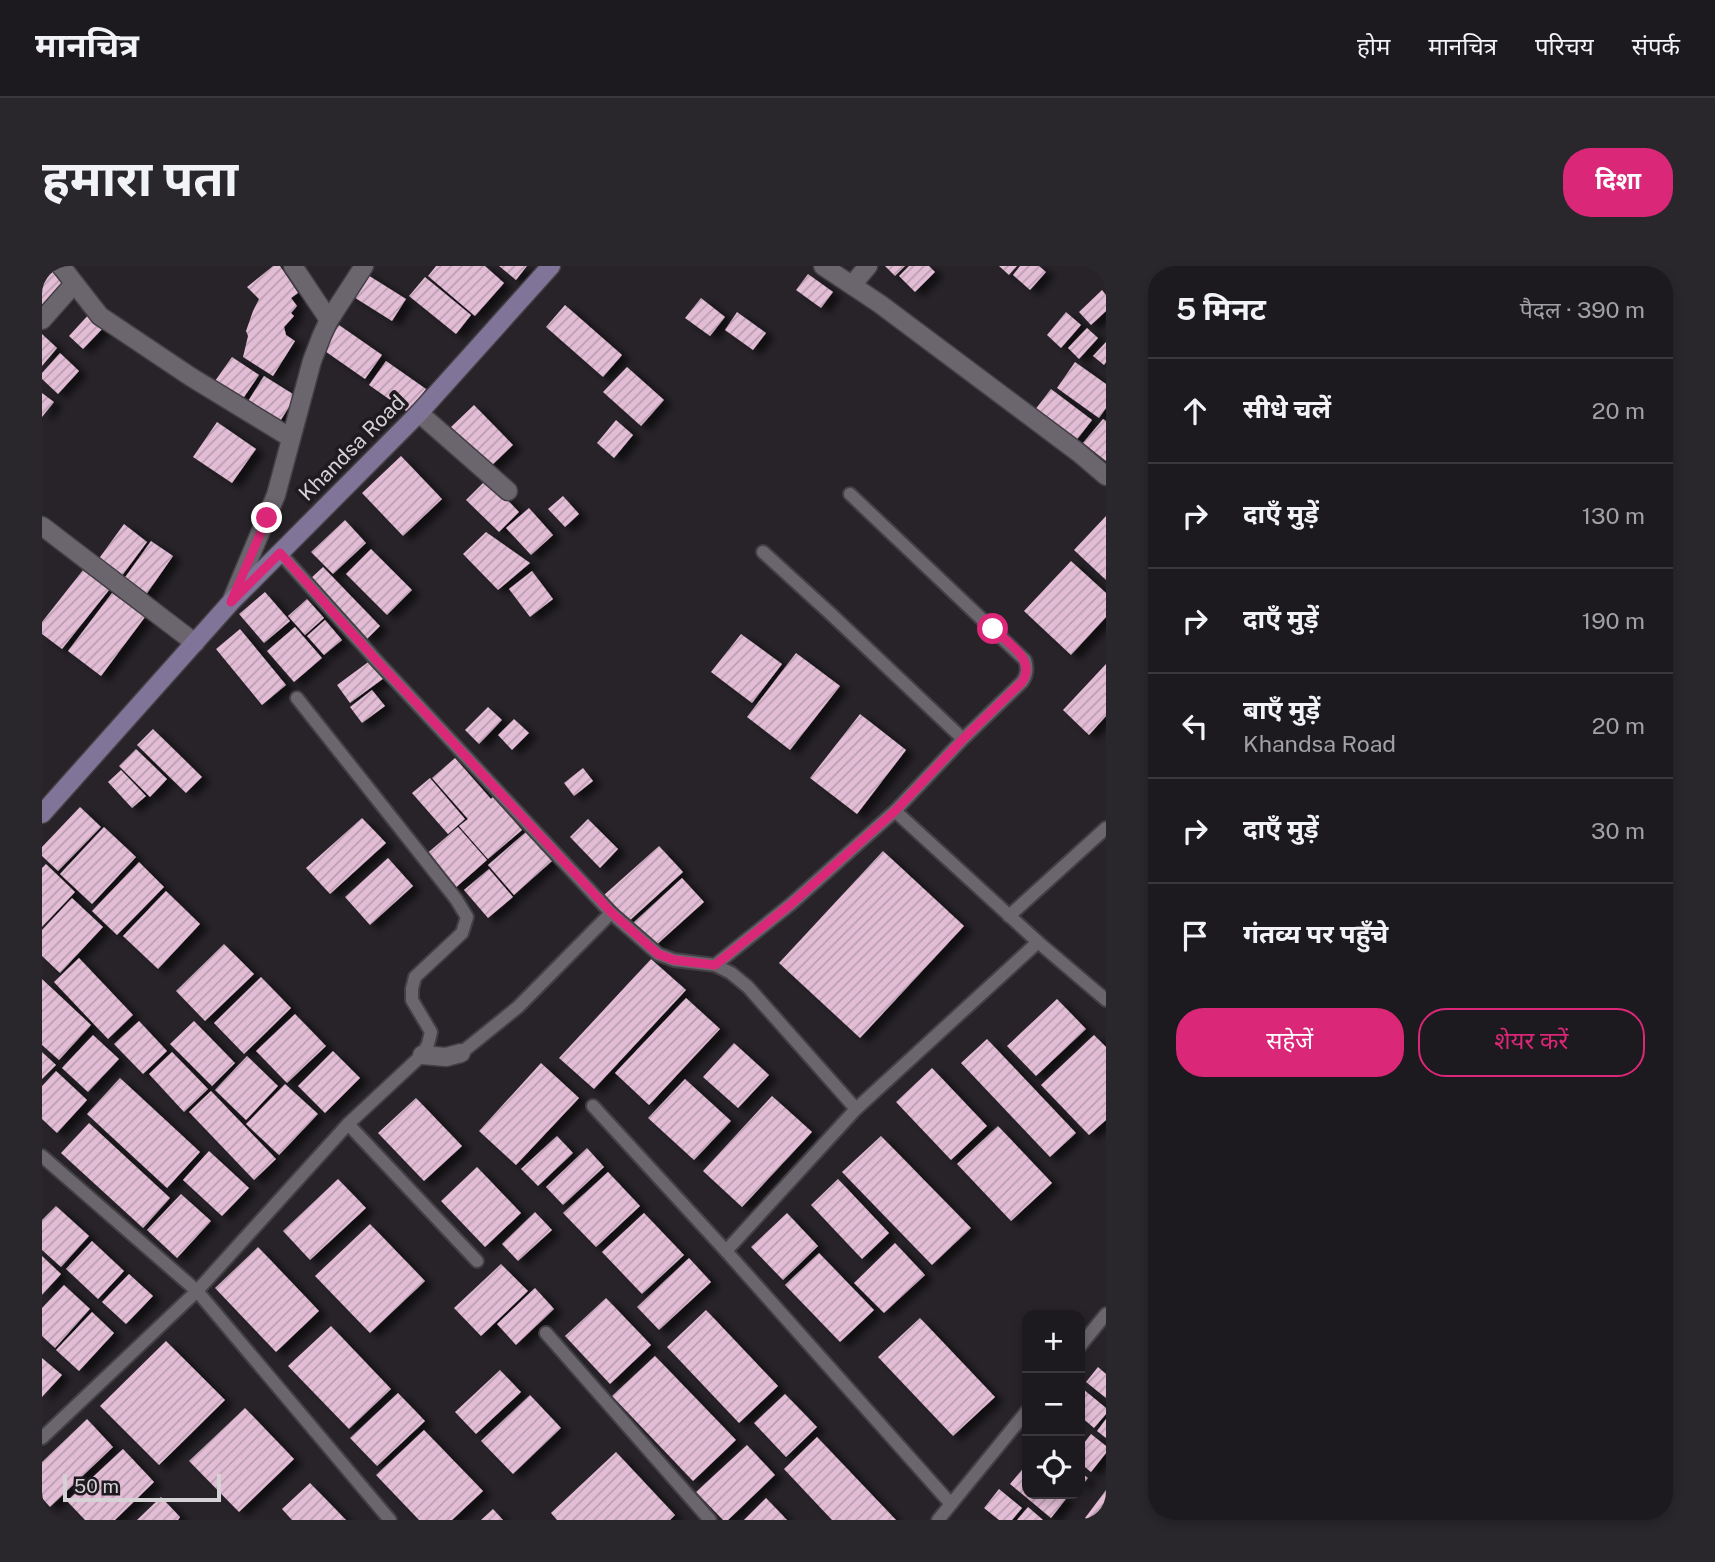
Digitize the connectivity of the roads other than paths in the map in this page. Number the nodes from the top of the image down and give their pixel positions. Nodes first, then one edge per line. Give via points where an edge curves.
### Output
1 (61, 266) edge
2 (293, 266) edge
3 (365, 266) edge
4 (551, 266) edge
5 (822, 266) edge
6 (869, 266) edge
7 (74, 284) junction
8 (852, 285) junction
9 (42, 320) edge
10 (329, 320) junction
11 (419, 413) junction
12 (291, 438) junction
13 (1106, 476) edge
14 (509, 491) dead end
15 (850, 494) dead end
16 (42, 526) edge
17 (763, 552) dead end
18 (280, 553) junction
19 (231, 602) junction
20 (195, 643) junction
21 (297, 698) dead end
22 (963, 739) junction
23 (895, 811) junction
24 (42, 814) edge
25 (1106, 828) edge
26 (611, 912) junction
27 (1009, 916) junction
28 (1038, 942) junction
29 (715, 965) junction
30 (1106, 1000) edge
31 (461, 1053) joint
32 (422, 1055) junction
33 (593, 1107) dead end
34 (856, 1109) junction
35 (348, 1124) junction
36 (42, 1156) edge
37 (726, 1251) junction
38 (477, 1261) dead end
39 (197, 1291) junction
40 (1106, 1314) edge
41 (546, 1333) dead end
42 (1085, 1340) edge
43 (1022, 1416) edge
44 (42, 1438) edge
45 (951, 1504) junction
46 (390, 1520) edge
47 (710, 1520) edge
48 (938, 1520) edge

1 - 7 street
2 - 10 street
3 - 10 street
4 - 11 street, Khandsa Road
5 - 8 street
6 - 8 street
7 - 9 street
7 - 12 street via 100,316
8 - 13 street
10 - 12 street via 312,361
11 - 14 street
11 - 18 street, Khandsa Road
12 - 19 street via 276,495
15 - 22 lane via 1025,660 1022,682
16 - 20 street
17 - 22 lane
18 - 19 street, Khandsa Road
18 - 26 lane
19 - 20 street, Khandsa Road
20 - 24 street, Khandsa Road
21 - 32 lane via 467,917 462,933 415,977 412,1000 431,1032
22 - 23 lane
23 - 27 lane
23 - 29 lane
25 - 27 lane
26 - 29 lane via 658,954
26 - 31 lane via 518,1007
27 - 28 lane
28 - 30 lane
28 - 34 lane
29 - 34 lane via 748,987
31 - 32 street
32 - 35 lane
33 - 37 lane
34 - 37 lane
35 - 38 lane
35 - 39 lane
36 - 39 lane
37 - 45 lane
39 - 44 lane
39 - 46 lane
40 - 42 lane
41 - 47 lane
43 - 45 lane
45 - 48 lane

